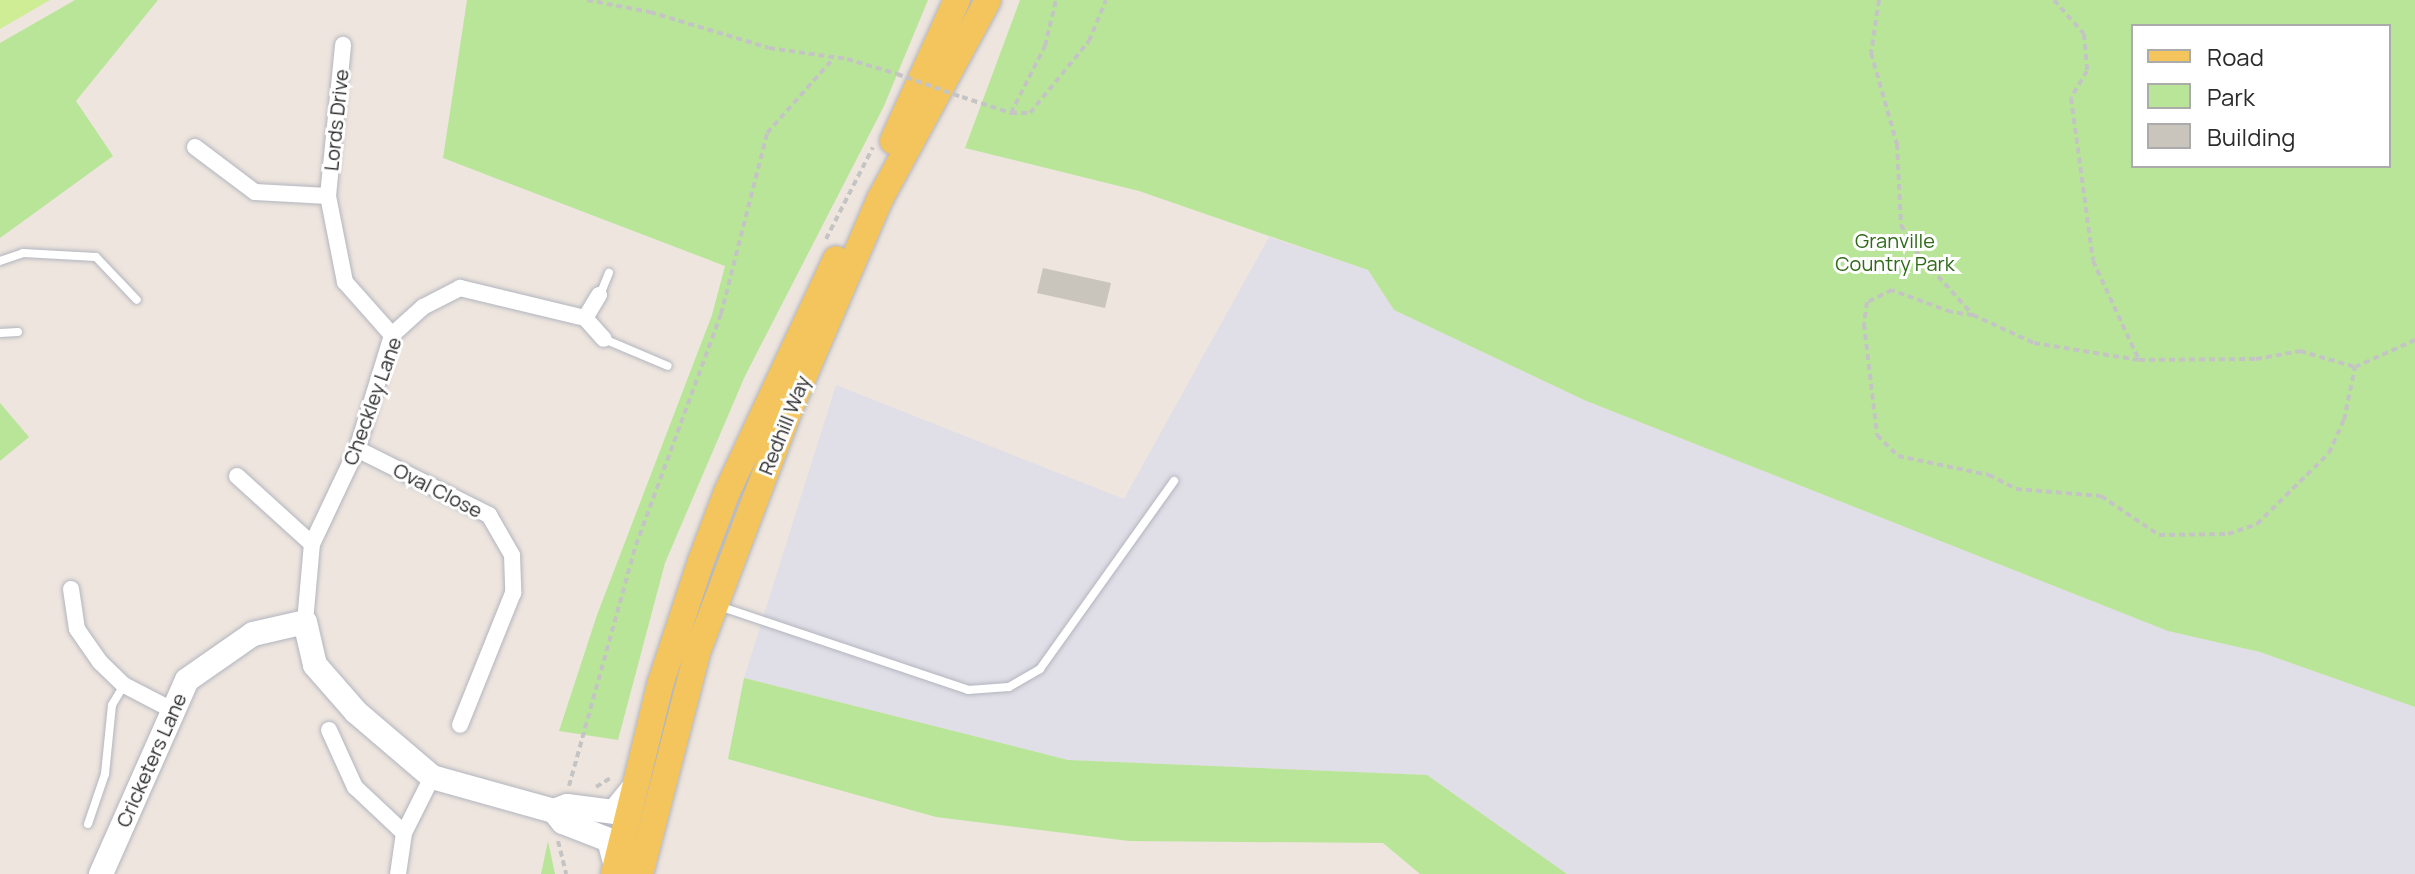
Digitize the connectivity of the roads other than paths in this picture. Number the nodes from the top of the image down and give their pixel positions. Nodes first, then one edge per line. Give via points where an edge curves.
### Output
1 (957, 0) edge
2 (983, 5) edge
3 (343, 45) dead end
4 (195, 147) dead end
5 (328, 196) junction
6 (0, 261) edge
7 (609, 273) dead end
8 (599, 295) joint
9 (137, 300) dead end
10 (585, 318) junction
11 (18, 332) dead end
12 (0, 333) edge
13 (392, 335) junction
14 (604, 339) joint
15 (668, 366) dead end
16 (357, 449) junction
17 (237, 476) dead end
18 (1174, 481) dead end
19 (312, 544) junction
20 (71, 589) dead end
21 (714, 604) junction
22 (305, 622) junction
23 (124, 685) junction
24 (172, 710) junction
25 (460, 725) dead end
26 (329, 730) dead end
27 (432, 777) junction
28 (634, 787) junction
29 (557, 820) junction
30 (88, 824) dead end
31 (404, 833) junction
32 (623, 871) edge
33 (101, 874) edge
34 (398, 874) edge

1 - 28 main road, Redhill Way via 727,492 660,685
2 - 21 main road, Redhill Way via 880,199
3 - 5 street, Lords Drive
4 - 5 street, Lords Drive via 255,192
5 - 13 street, Lords Drive via 345,282
6 - 9 lane via 23,253 96,257
7 - 8 lane
8 - 10 street
10 - 13 street, Checkley Lane via 460,288 423,307
10 - 14 street
11 - 12 lane
13 - 16 street, Checkley Lane
14 - 15 lane
16 - 19 street, Checkley Lane
16 - 25 street, Oval Close via 489,515 512,555 513,593
17 - 19 street
18 - 21 lane via 1040,669 1009,687 968,690
19 - 22 street, Checkley Lane
20 - 23 street via 77,629
21 - 32 main road, Redhill Way
22 - 24 street, Cricketers Lane via 253,634 187,680
22 - 27 street, Checkley Lane via 315,665 356,712
23 - 24 street
23 - 30 lane via 112,705 105,774
24 - 33 street, Cricketers Lane
26 - 31 street via 355,787
27 - 29 street, Checkley Lane
27 - 31 street
28 - 29 street, Checkley Lane via 614,812 567,806
28 - 32 main road, Redhill Way
29 - 32 street, Checkley Lane via 609,840
31 - 34 street

